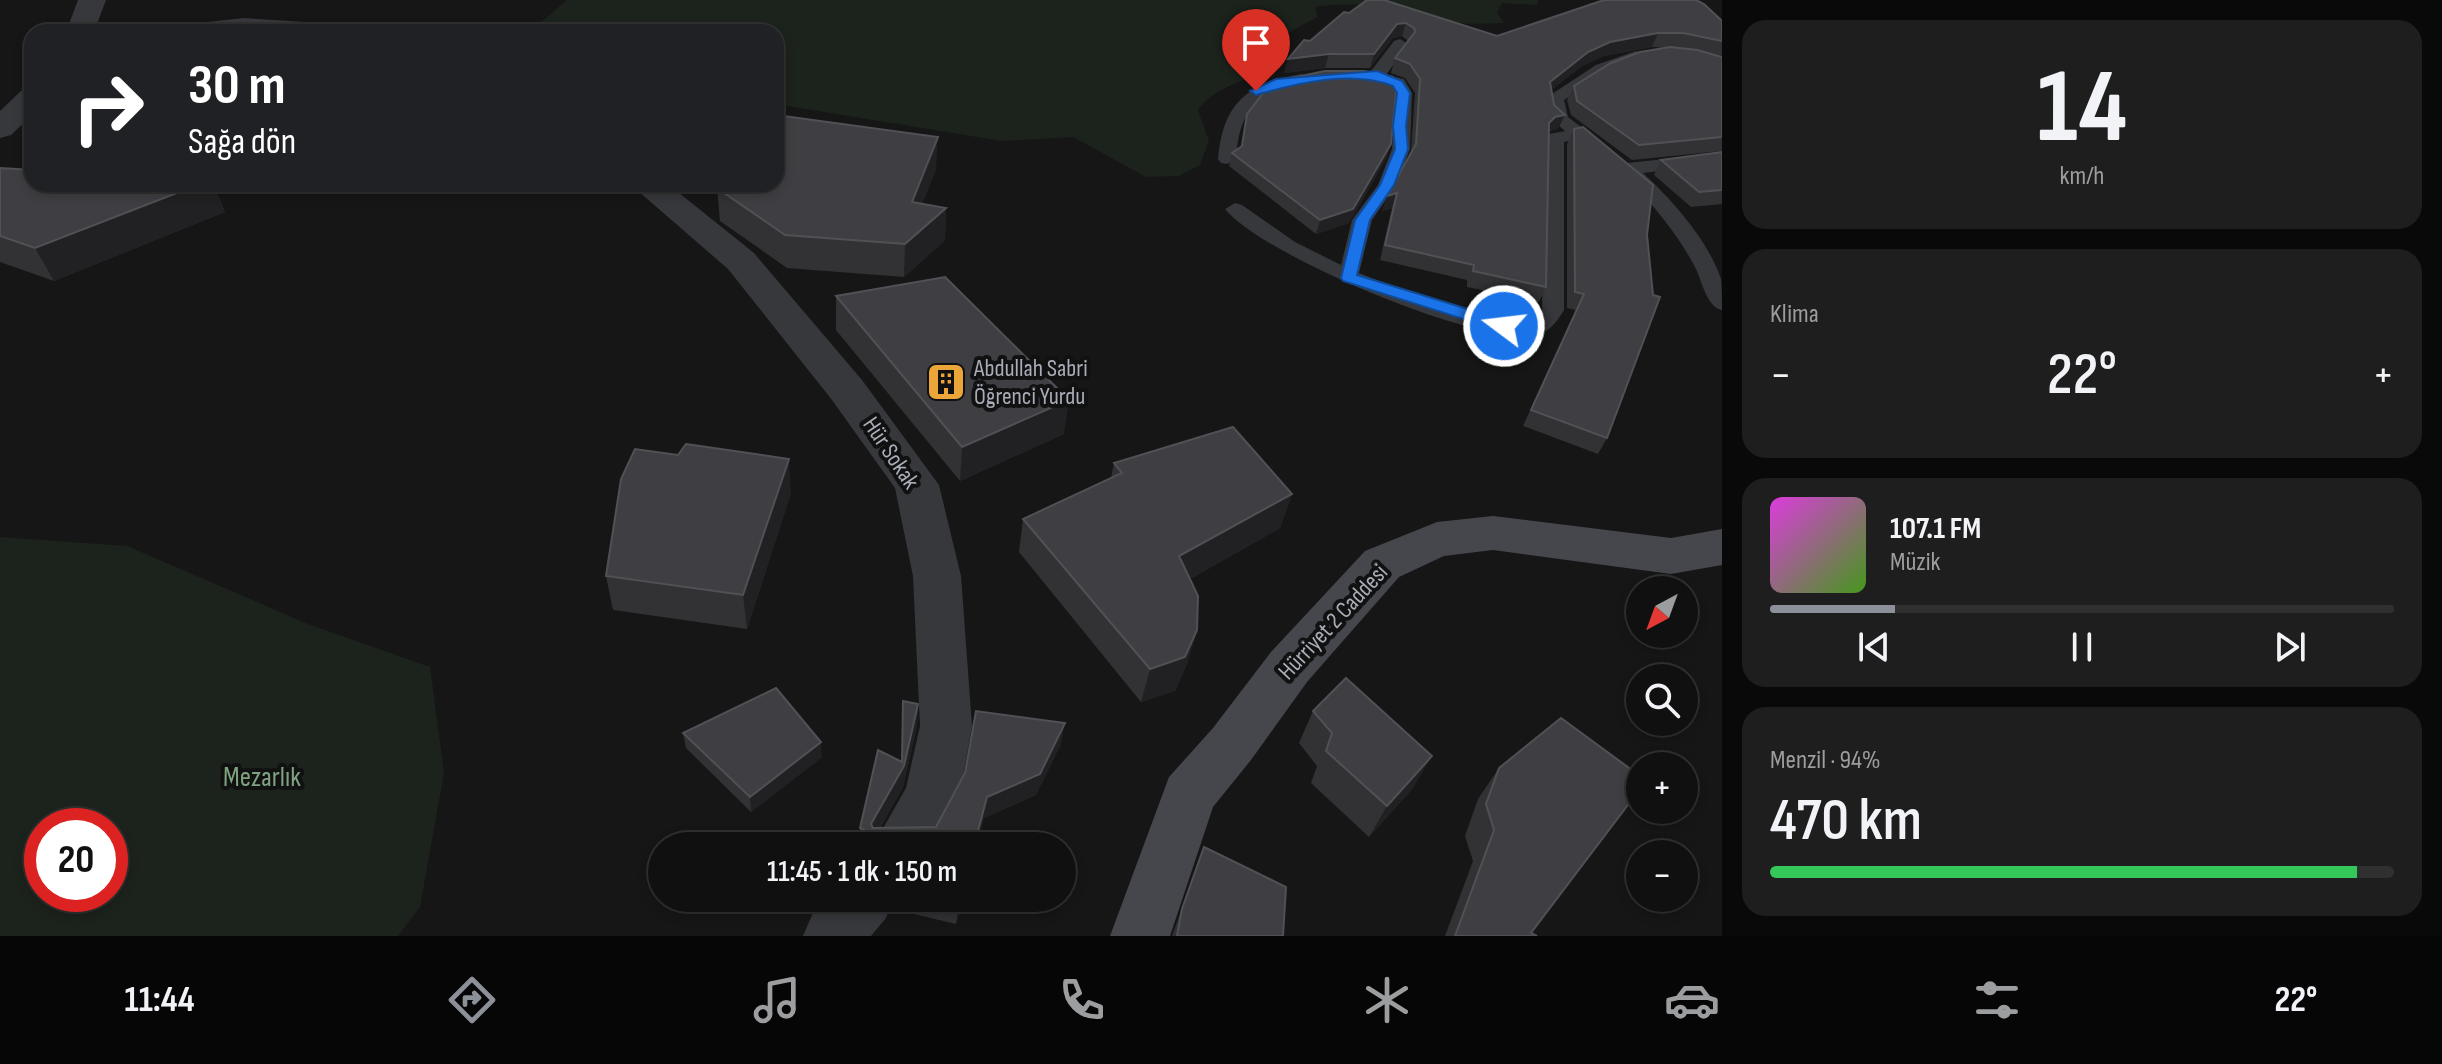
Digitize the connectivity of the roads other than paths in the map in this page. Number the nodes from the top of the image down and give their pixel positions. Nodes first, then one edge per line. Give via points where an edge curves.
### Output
1 (92, 0) edge
2 (83, 24) edge
3 (1400, 44) edge
4 (1660, 51) edge
5 (1377, 75) junction
6 (1350, 76) edge
7 (1323, 77) edge
8 (24, 106) edge
9 (0, 128) edge
10 (1580, 133) junction
11 (1597, 146) edge
12 (1722, 158) edge
13 (1227, 159) dead end
14 (657, 192) edge
15 (1235, 209) dead end
16 (1348, 278) junction
17 (1722, 304) edge
18 (1722, 547) edge
19 (910, 832) edge
20 (853, 912) edge
21 (833, 936) edge
22 (1140, 936) edge

1 - 2 street
3 - 5 lane
4 - 10 lane via 1602,68 1555,98 1560,119
5 - 6 lane
5 - 16 lane via 1398,83 1404,93 1401,149 1387,185 1362,220
7 - 13 lane via 1256,91 1236,118
8 - 9 street
10 - 11 lane
10 - 16 lane via 1555,138 1555,270 1553,310 1547,322 1531,329 1504,326
12 - 17 lane via 1622,165 1678,221
14 - 19 street, Hür Sokak via 741,261 917,485 937,576 946,726 932,794
15 - 16 lane via 1294,250
18 - 22 street, Hürriyet 2 Caddesi via 1671,556 1493,533 1437,539 1382,564 1289,667 1189,794
20 - 21 street

